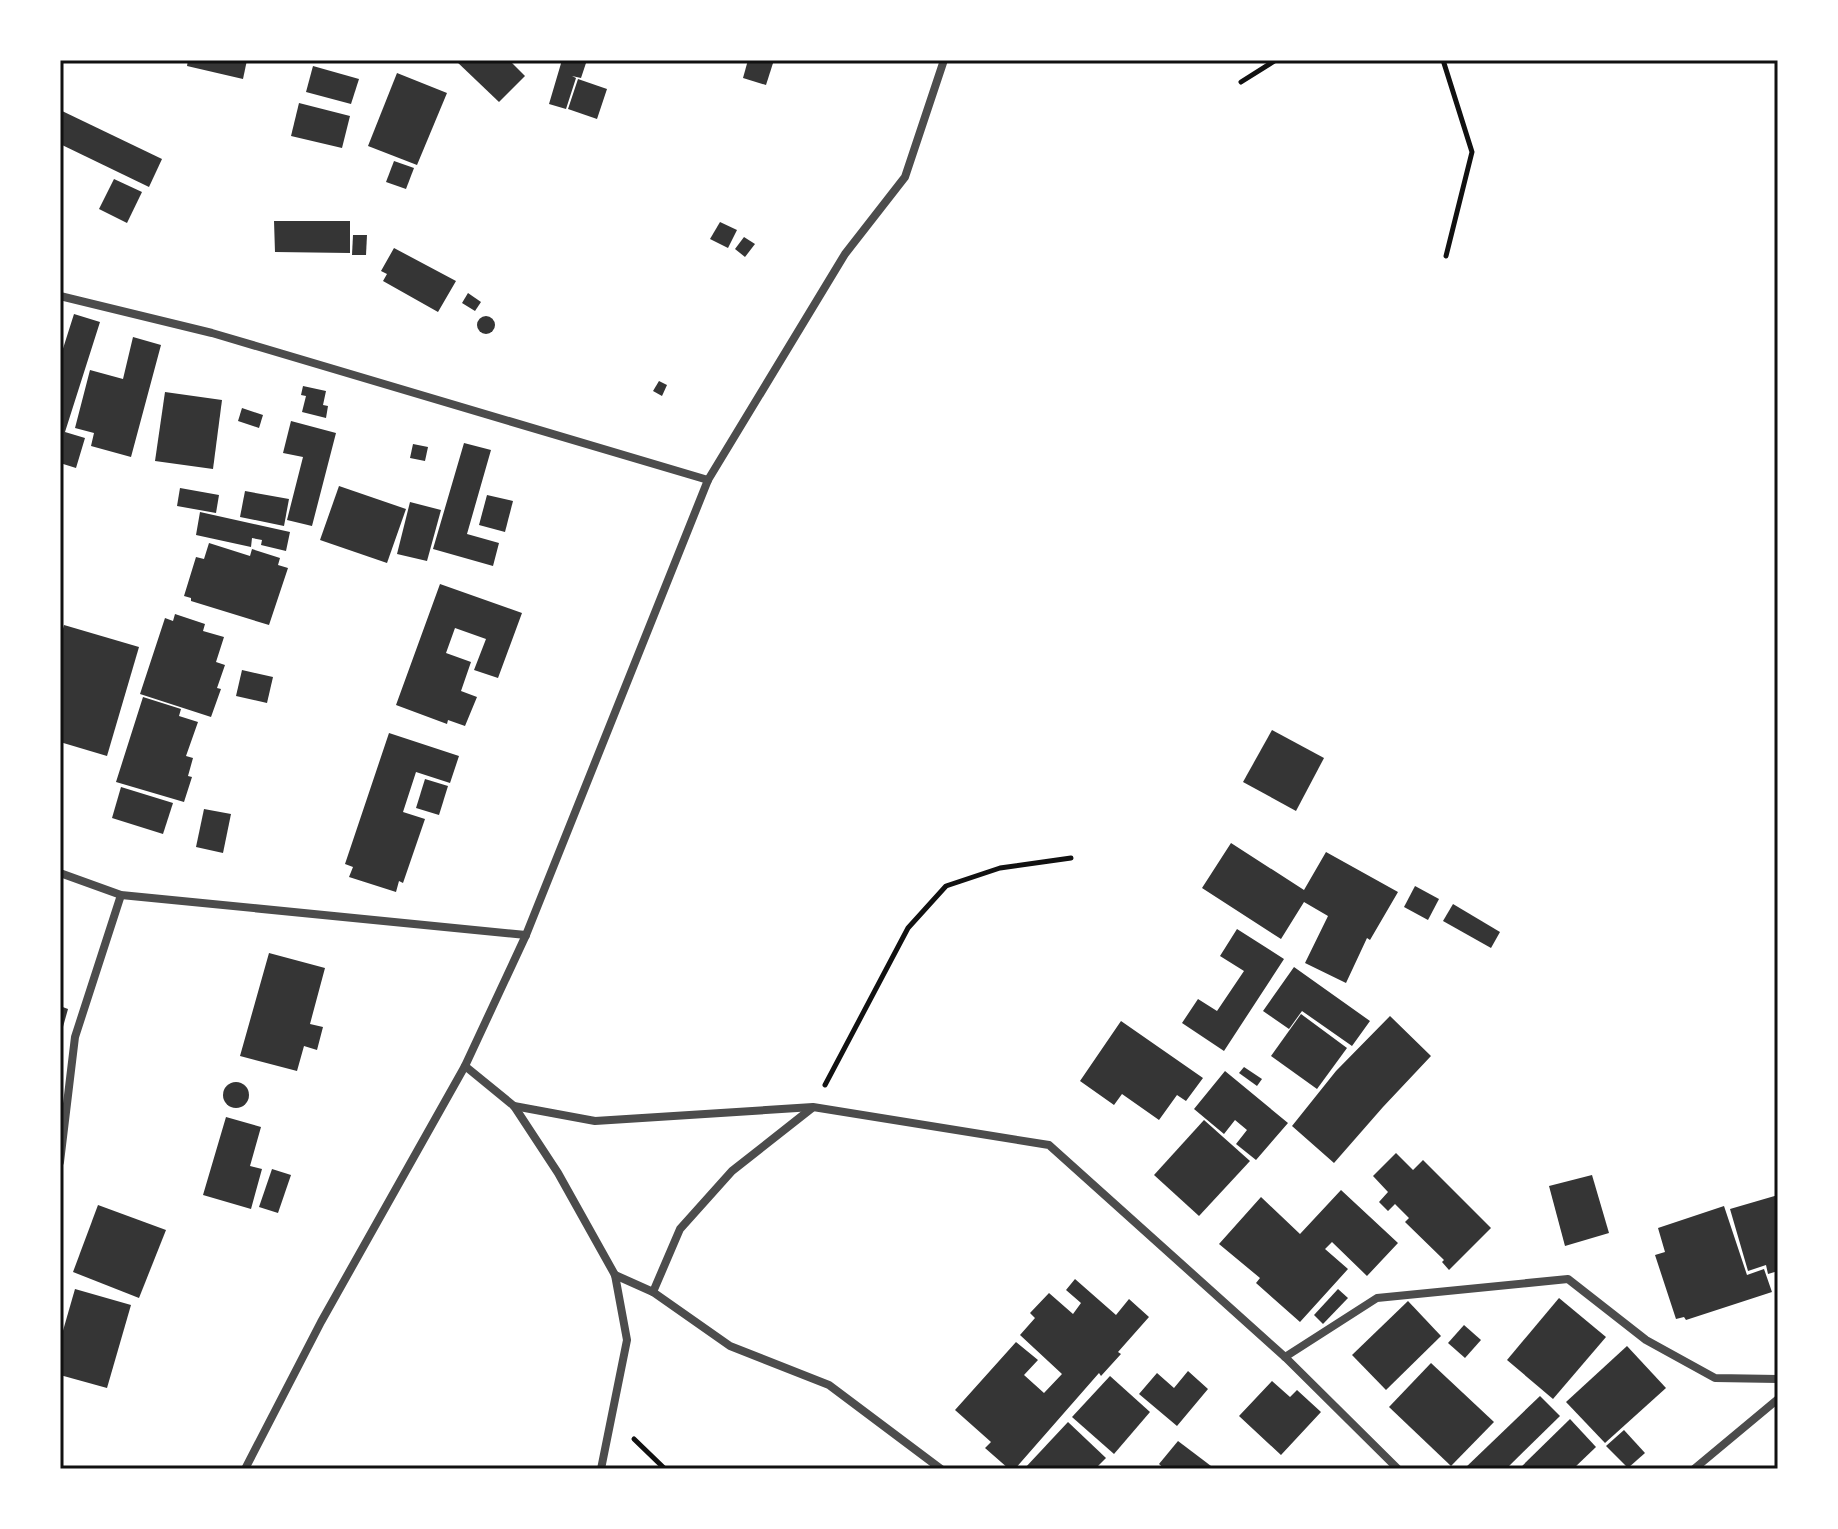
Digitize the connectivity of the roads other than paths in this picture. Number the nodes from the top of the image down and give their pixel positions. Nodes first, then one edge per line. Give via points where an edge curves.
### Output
1 (944, 60) edge
2 (60, 296) edge
3 (708, 480) junction
4 (60, 873) edge
5 (121, 895) junction
6 (526, 935) junction
7 (465, 1066) junction
8 (514, 1106) junction
9 (813, 1107) junction
10 (60, 1162) edge
11 (615, 1275) junction
12 (653, 1292) junction
13 (1285, 1357) junction
14 (1778, 1379) edge
15 (1778, 1399) edge
16 (1707, 1465) edge
17 (245, 1469) edge
18 (601, 1469) edge
19 (941, 1469) edge
20 (1398, 1469) edge
21 (1694, 1469) edge

1 - 3 street via 905,177 845,254
2 - 3 street via 212,333
3 - 6 street
4 - 5 street
5 - 6 street
5 - 10 street via 75,1037
6 - 7 street
7 - 8 street
7 - 17 street
8 - 9 street via 595,1121
8 - 11 street
9 - 12 street via 732,1171 680,1229
9 - 13 street via 1049,1145
11 - 12 street
11 - 18 street via 627,1340
12 - 19 street via 730,1346 829,1385
13 - 14 street via 1377,1298 1568,1279 1646,1340 1715,1378
13 - 20 street
15 - 16 street
16 - 21 street

